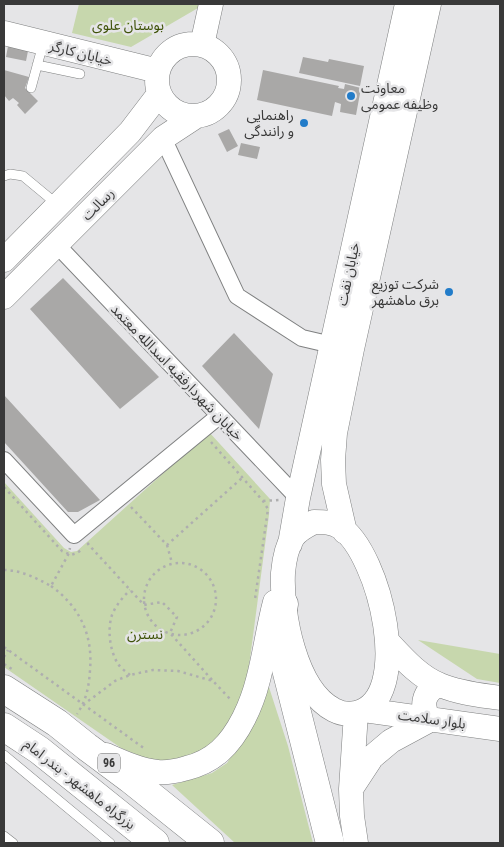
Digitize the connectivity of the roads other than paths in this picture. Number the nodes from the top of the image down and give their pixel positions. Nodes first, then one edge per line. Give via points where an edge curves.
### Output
1 (211, 4) edge
2 (407, 4) edge
3 (429, 4) edge
4 (4, 33) edge
5 (202, 45) junction
6 (40, 54) junction
7 (80, 74) dead end
8 (158, 83) junction
9 (31, 88) dead end
10 (196, 117) junction
11 (163, 138) junction
12 (4, 176) edge
13 (58, 205) junction
14 (57, 245) junction
15 (4, 260) edge
16 (4, 297) edge
17 (342, 347) junction
18 (219, 416) junction
19 (4, 460) edge
20 (298, 498) junction
21 (346, 532) junction
22 (290, 544) junction
23 (283, 571) junction
24 (284, 604) junction
25 (387, 641) junction
26 (439, 685) junction
27 (4, 689) edge
28 (500, 698) edge
29 (360, 711) junction
30 (430, 720) junction
31 (4, 727) edge
32 (500, 730) edge
33 (87, 747) junction
34 (4, 755) edge
35 (351, 790) junction
36 (4, 836) edge
37 (330, 840) edge
38 (13, 843) edge
39 (110, 843) edge
40 (155, 843) edge
41 (210, 843) edge
42 (356, 843) edge

1 - 5 main road
2 - 17 main road, خیابان نفت
3 - 17 main road, خیابان نفت
4 - 6 main road, خیابان کارگر
5 - 8 main road via 179,46 170,52 162,61
5 - 10 main road via 221,57 229,78 224,100 207,114
6 - 7 lane
6 - 8 main road, خیابان کارگر
6 - 9 lane
8 - 10 main road via 165,104 184,116
8 - 13 main road, رسالت via 130,132
10 - 11 main road, رسالت
11 - 14 main road, رسالت
11 - 17 street via 237,296 302,338
12 - 13 lane via 23,176
13 - 15 main road, رسالت
14 - 16 main road, رسالت
14 - 18 street, خیابان شهردارفقیه اسدالله معتمد
17 - 20 main road, خیابان نفت
17 - 21 main road, خیابان نفت via 332,460 334,484
18 - 19 street via 74,535
18 - 20 street, خیابان شهردارفقیه اسدالله معتمد
20 - 22 main road, خیابان نفت
21 - 22 main road via 332,524 314,522 298,531
21 - 25 main road via 359,548 373,575
22 - 23 main road, خیابان نفت
23 - 24 main road, بلوار سلامت
23 - 33 main road via 268,624 258,681 247,713 220,751 200,764 177,771 157,772 128,765
24 - 29 main road, بلوار سلامت via 294,652 311,688 319,699 338,712
24 - 37 highway via 280,625 286,669
25 - 26 main road via 405,661
25 - 29 main road via 383,685 372,704
26 - 28 main road
26 - 30 main road via 425,698 424,710
27 - 33 highway, 96
29 - 30 main road, بلوار سلامت
29 - 35 main road
30 - 32 main road, بلوار سلامت
30 - 35 main road via 391,741 372,757
31 - 40 highway, بزرگراه ماهشهر - بندر امام / 96 via 39,750
33 - 41 highway, 96
34 - 39 lane
35 - 42 main road
36 - 38 lane

